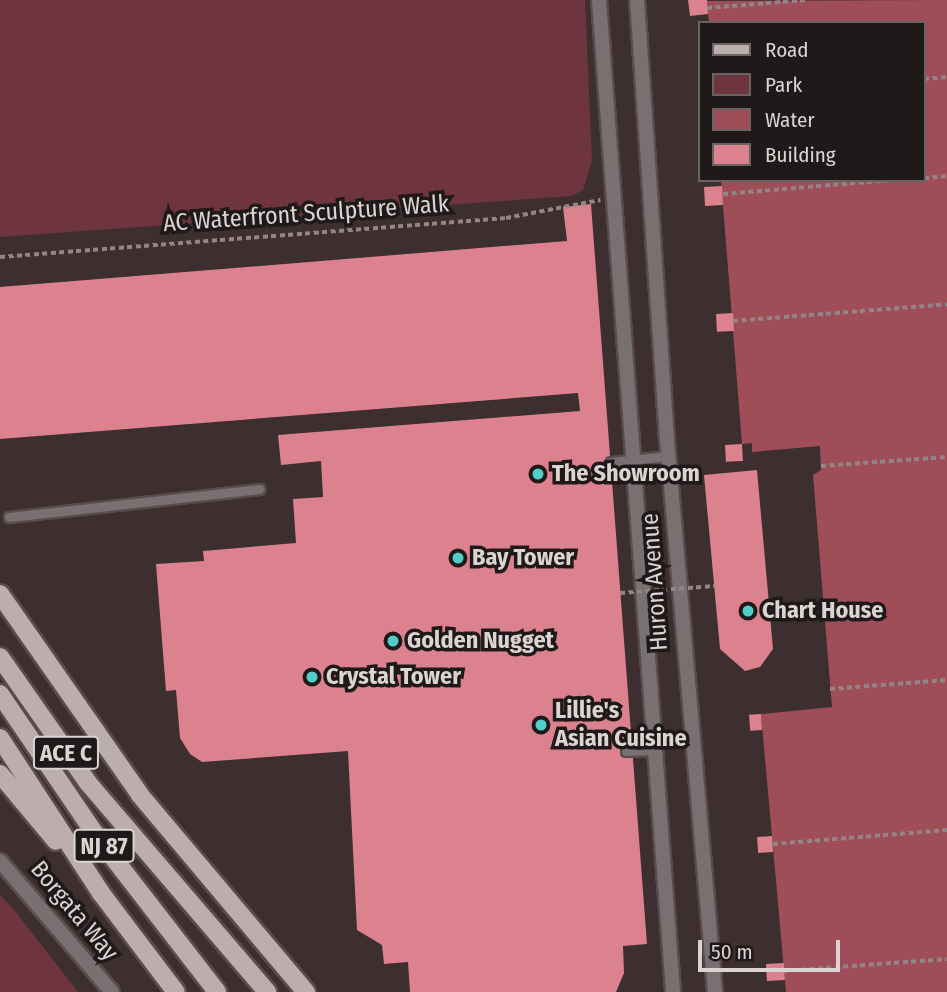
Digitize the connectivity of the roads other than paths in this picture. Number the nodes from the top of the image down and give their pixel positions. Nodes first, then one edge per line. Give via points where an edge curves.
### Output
1 (599, 0) edge
2 (637, 0) edge
3 (668, 456) junction
4 (634, 459) junction
5 (611, 462) dead end
6 (259, 489) dead end
7 (9, 517) dead end
8 (0, 594) edge
9 (0, 657) edge
10 (0, 694) edge
11 (0, 738) edge
12 (655, 750) junction
13 (626, 751) dead end
14 (0, 774) edge
15 (0, 861) edge
16 (101, 893) junction
17 (112, 992) edge
18 (176, 992) edge
19 (217, 992) edge
20 (267, 992) edge
21 (306, 992) edge
22 (673, 992) edge
23 (715, 992) edge

1 - 4 street, Huron Avenue
2 - 3 street, Huron Avenue
3 - 4 lane
3 - 23 street, Huron Avenue
4 - 5 lane
4 - 12 street, Huron Avenue
6 - 7 lane
8 - 21 main road via 140,795
9 - 20 main road, ACE C via 140,845
10 - 19 main road, NJ 87 via 94,834
11 - 16 main road, NJ 87
12 - 13 lane
12 - 22 street, Huron Avenue
14 - 16 main road
15 - 17 street, Borgata Way
16 - 18 main road, NJ 87

